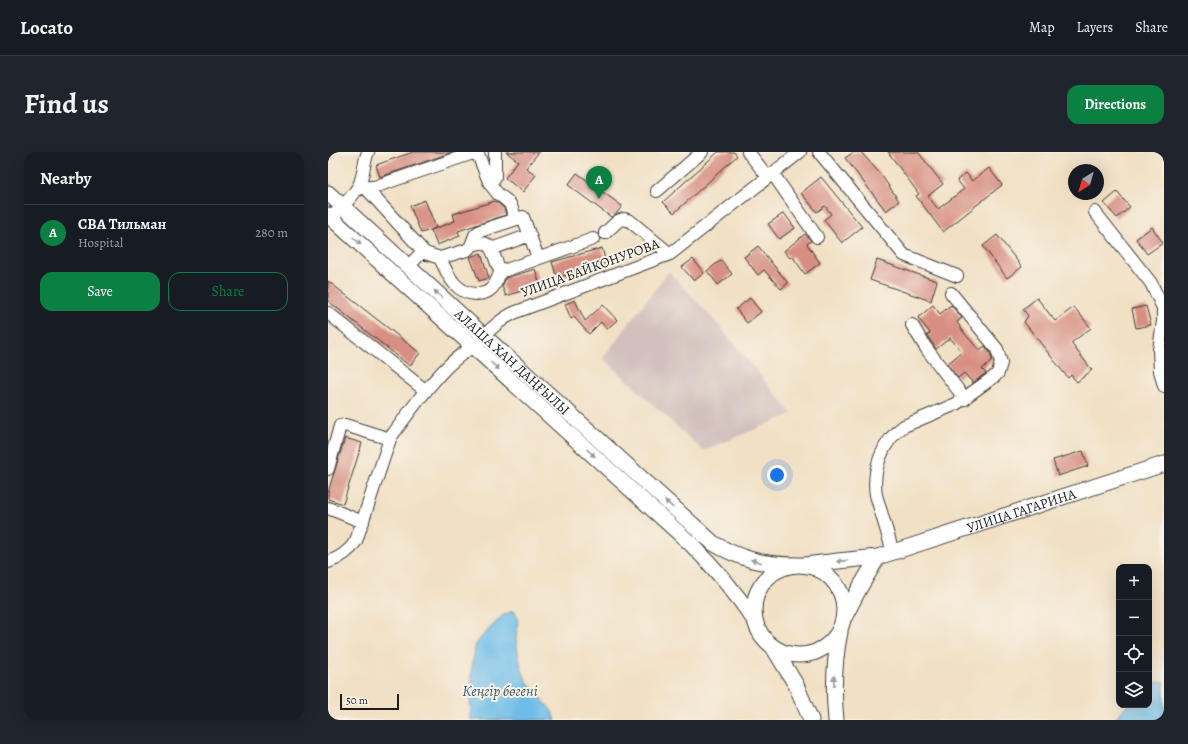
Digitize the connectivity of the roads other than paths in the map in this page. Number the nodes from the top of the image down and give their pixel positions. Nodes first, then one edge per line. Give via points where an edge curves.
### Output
1 (368, 152) edge
2 (477, 152) edge
3 (495, 152) edge
4 (702, 152) edge
5 (748, 152) edge
6 (800, 152) edge
7 (819, 152) edge
8 (771, 175) junction
9 (490, 184) junction
10 (360, 189) junction
11 (657, 191) dead end
12 (328, 193) edge
13 (342, 206) junction
14 (1095, 212) dead end
15 (330, 216) edge
16 (516, 220) junction
17 (605, 233) dead end
18 (530, 235) junction
19 (817, 236) dead end
20 (593, 239) dead end
21 (471, 246) junction
22 (491, 249) junction
23 (425, 253) junction
24 (670, 254) junction
25 (440, 258) junction
26 (538, 258) junction
27 (408, 267) junction
28 (501, 270) junction
29 (957, 276) dead end
30 (951, 293) dead end
31 (328, 313) edge
32 (912, 325) dead end
33 (478, 341) junction
34 (1164, 386) edge
35 (426, 391) junction
36 (965, 399) junction
37 (390, 439) junction
38 (1163, 466) edge
39 (328, 469) edge
40 (328, 508) edge
41 (363, 522) junction
42 (893, 552) junction
43 (878, 557) junction
44 (328, 562) edge
45 (800, 565) junction
46 (755, 621) junction
47 (842, 623) junction
48 (771, 644) junction
49 (812, 720) edge
50 (836, 720) edge

1 - 10 street
2 - 9 street
2 - 10 street via 374,187
3 - 9 street via 495,177
4 - 11 street
5 - 8 street
6 - 8 street, УЛИЦА БАЙКОНУРОВА
7 - 29 street via 904,255
8 - 19 street
8 - 24 street, УЛИЦА БАЙКОНУРОВА
9 - 16 street via 510,204
10 - 13 street
10 - 23 street
12 - 13 main road, АЛАША ХАН ДАҢҒЫЛЫ
13 - 15 street
13 - 27 main road, АЛАША ХАН ДАҢҒЫЛЫ
14 - 34 street via 1151,283 1163,308 1158,350
15 -> 33 main road, АЛАША ХАН ДАҢҒЫЛЫ
16 - 18 street via 523,217
16 - 21 street via 480,231 475,235
17 - 24 street via 624,219 630,221
18 - 22 street
18 - 26 street
20 - 26 street
21 - 22 street via 482,242
21 - 25 street via 467,250
22 - 28 street
23 - 25 street
23 - 27 street via 421,253
24 - 33 street, УЛИЦА БАЙКОНУРОВА via 516,312
25 - 28 street via 449,277 458,287 469,293 479,294 492,289
26 - 28 street
33 -> 27 main road, АЛАША ХАН ДАҢҒЫЛЫ
30 - 36 street via 997,350 1001,359 1001,368 998,372
31 - 35 street
32 - 36 street via 926,348
33 - 35 street, УЛИЦА БАЙКОНУРОВА via 448,365
45 -> 33 main road, АЛАША ХАН ДАҢҒЫЛЫ via 764,564 741,557 713,543
33 -> 46 main road, АЛАША ХАН ДАҢҒЫЛЫ via 691,544 718,572
35 - 37 street, УЛИЦА БАЙКОНУРОВА
36 - 42 street via 904,426 890,438 882,451 875,487
37 - 39 street via 345,425 340,426
37 - 41 street, УЛИЦА БАЙКОНУРОВА
38 - 42 main road, УЛИЦА ГАГАРИНА
40 - 41 street
41 - 44 street, УЛИЦА БАЙКОНУРОВА via 352,547 340,558
42 - 43 main road, УЛИЦА ГАГАРИНА
43 -> 45 main road, УЛИЦА ГАГАРИНА
43 - 47 main road
45 - 46 main road via 784,568 765,580 755,600
45 - 47 main road via 821,571 840,590 844,609
46 - 48 main road
47 - 48 main road via 831,642 812,653 789,654 777,650
50 -> 47 main road via 834,667
48 - 49 main road via 796,685

